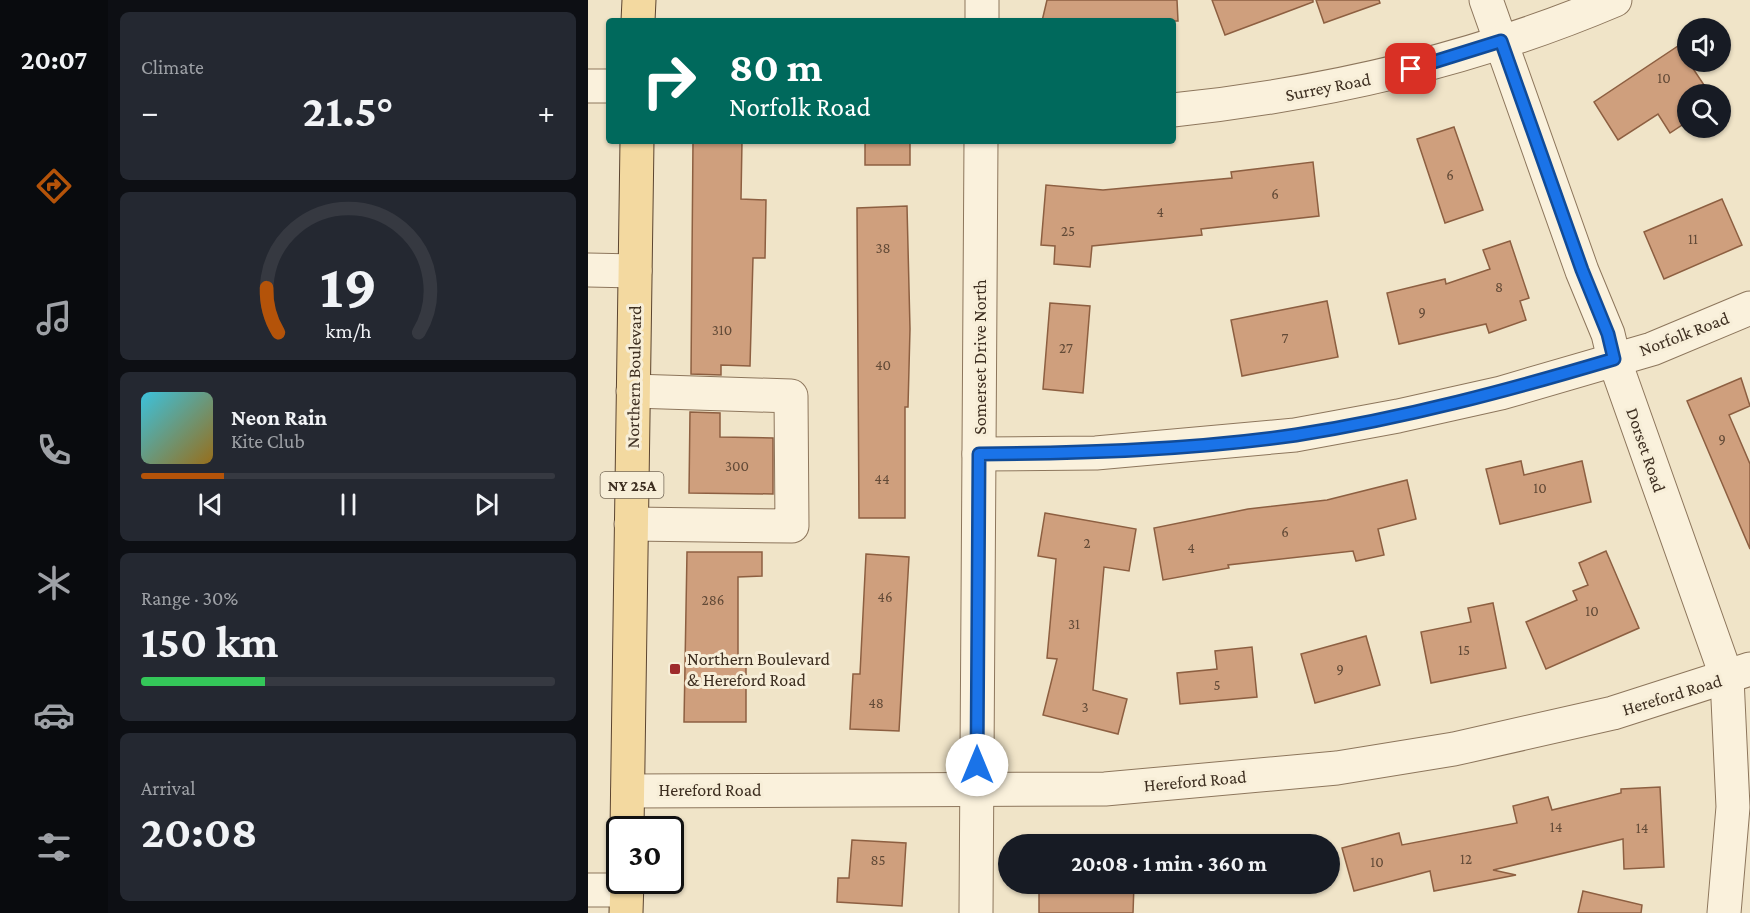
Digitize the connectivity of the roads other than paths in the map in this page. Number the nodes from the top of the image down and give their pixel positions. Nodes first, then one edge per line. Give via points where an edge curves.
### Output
1 (639, 0) edge
2 (982, 0) edge
3 (1486, 0) edge
4 (1615, 0) edge
5 (638, 18) edge
6 (982, 18) edge
7 (1501, 41) junction
8 (588, 86) edge
9 (606, 86) edge
10 (1176, 110) edge
11 (637, 144) edge
12 (981, 144) edge
13 (588, 270) edge
14 (635, 271) junction
15 (1750, 308) edge
16 (1614, 359) junction
17 (633, 391) junction
18 (979, 454) junction
19 (631, 524) junction
20 (1739, 673) edge
21 (977, 789) junction
22 (628, 791) junction
23 (627, 816) edge
24 (588, 890) edge
25 (627, 895) edge
26 (976, 913) edge
27 (1724, 913) edge

1 - 5 main road
2 - 6 street
3 - 7 street, Dorset Road
4 - 7 street, Surrey Road via 1562,23
7 - 10 street, Surrey Road via 1431,64 1313,92
7 - 16 street, Dorset Road
8 - 9 street
11 - 14 main road, Northern Boulevard / NY 25A
12 - 18 street, Somerset Drive North
13 - 14 street
14 - 17 main road, Northern Boulevard / NY 25A
15 - 16 street, Norfolk Road via 1652,349
16 - 18 street, Norfolk Road via 1501,393 1295,435 1096,453
16 - 20 street, Dorset Road
17 - 19 main road, Northern Boulevard / NY 25A
17 - 19 street via 791,396 792,526
18 - 21 street, Somerset Drive North
19 - 22 main road, Northern Boulevard / NY 25A
20 - 21 street, Hereford Road via 1613,713 1454,748 1337,768 1105,789
20 - 27 street, Dorset Road
21 - 22 street, Hereford Road
21 - 26 street, Somerset Drive North
22 - 23 main road, Northern Boulevard / NY 25A
24 - 25 street

